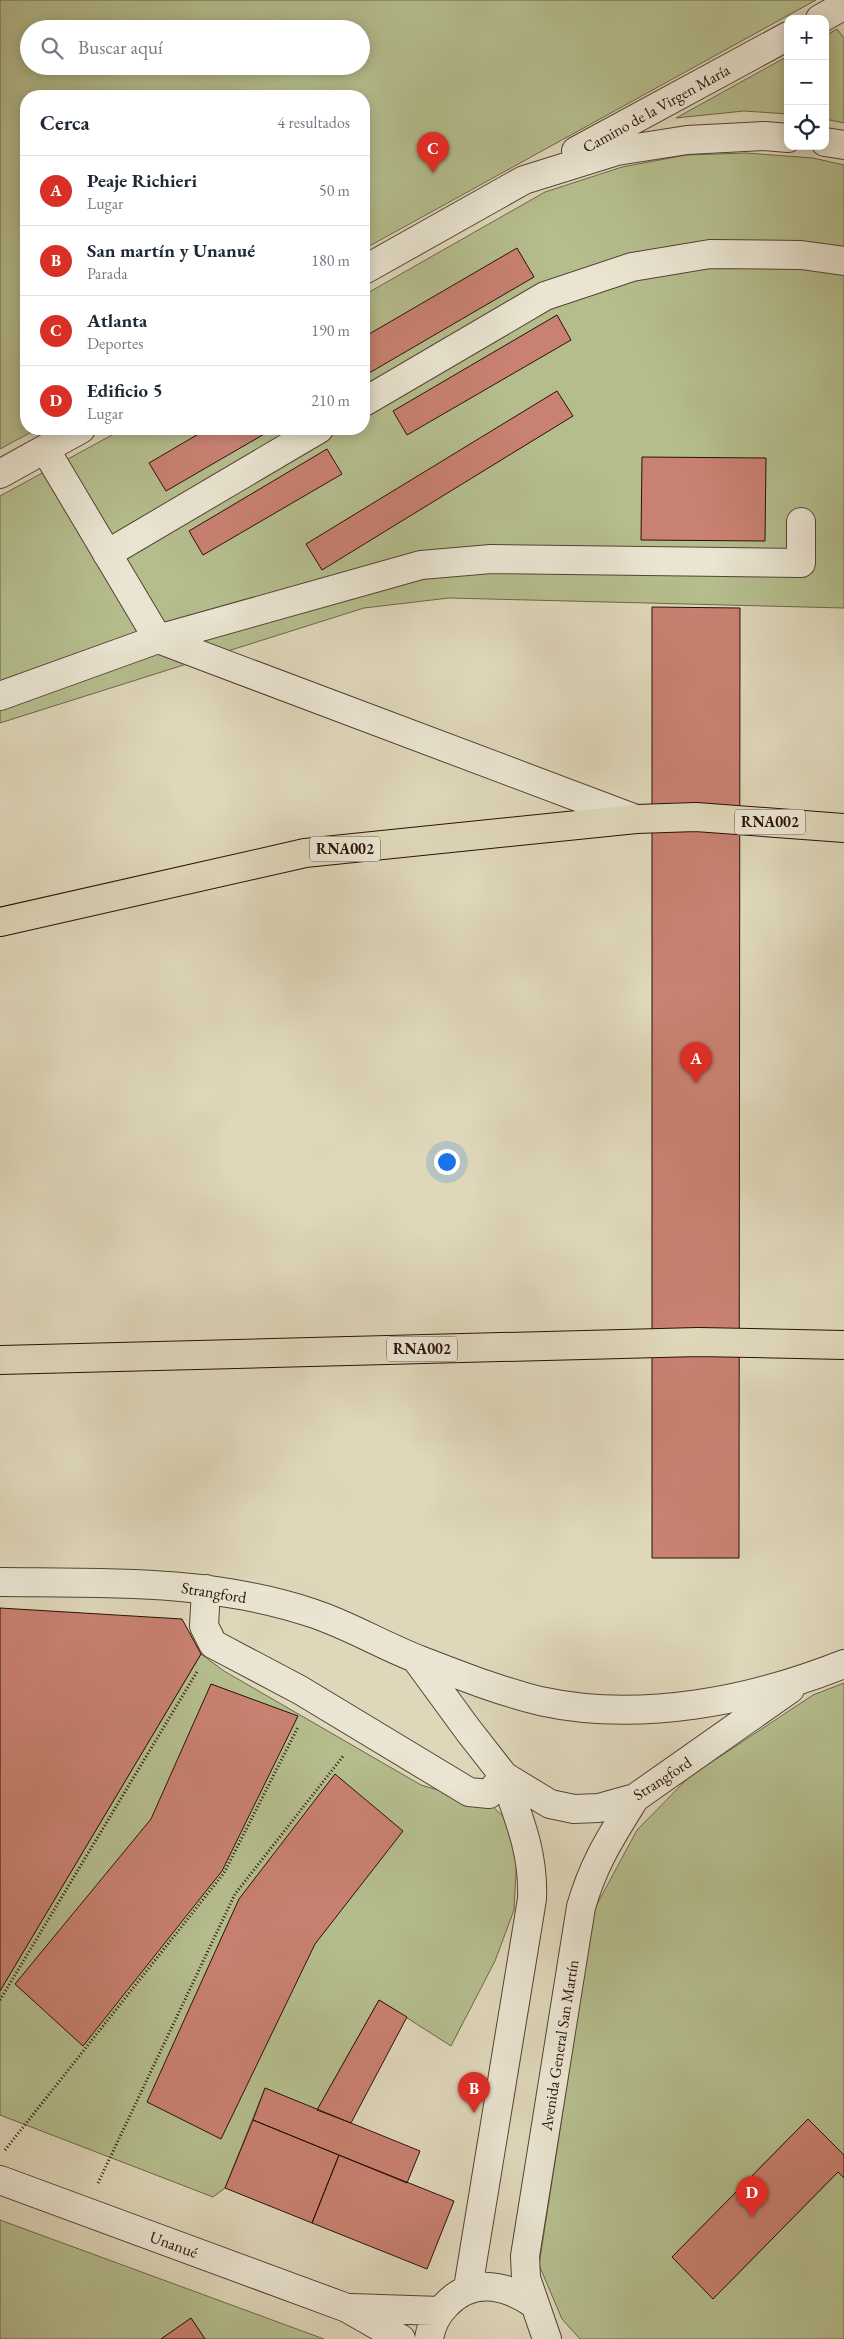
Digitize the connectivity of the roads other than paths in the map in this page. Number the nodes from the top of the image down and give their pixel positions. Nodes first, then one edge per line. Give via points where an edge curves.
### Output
1 (784, 38) edge
2 (784, 138) edge
3 (829, 143) edge
4 (844, 145) edge
5 (524, 180) junction
6 (844, 261) edge
7 (370, 267) edge
8 (370, 398) edge
9 (70, 435) edge
10 (309, 435) edge
11 (45, 449) junction
12 (0, 474) edge
13 (801, 522) dead end
14 (107, 554) junction
15 (158, 639) junction
16 (0, 696) edge
17 (636, 819) junction
18 (844, 828) edge
19 (0, 922) edge
20 (844, 1345) edge
21 (0, 1360) edge
22 (0, 1582) edge
23 (206, 1589) junction
24 (416, 1659) junction
25 (844, 1664) edge
26 (802, 1681) junction
27 (504, 1776) junction
28 (635, 1798) junction
29 (0, 2180) edge
30 (468, 2288) junction
31 (534, 2304) junction
32 (347, 2308) junction
33 (440, 2311) junction
34 (401, 2339) edge
35 (429, 2339) edge
36 (547, 2339) edge

1 - 5 street, Camino de la Virgen María
2 - 5 street, Camino de la Virgen María via 687,140 617,151
3 - 4 street
5 - 7 street, Camino de la Virgen María
6 - 8 street via 801,255 710,254 632,267 545,296
9 - 11 street
10 - 14 street
11 - 12 street
11 - 14 street
13 - 15 street via 801,563 491,559 421,565
14 - 15 street
15 - 16 street
15 - 17 street
17 - 18 highway, RNA002 via 696,817
17 - 19 highway, RNA002 via 305,853
20 - 21 highway, RNA002 via 698,1342
22 - 23 street, Strangford via 154,1583
23 - 24 street, Strangford via 312,1612
23 - 27 street via 204,1626 213,1644 313,1698 469,1792 489,1794
24 - 26 street, Strangford via 541,1701 592,1708 647,1708 716,1701
24 - 27 street, Strangford
25 - 26 street, Strangford
26 - 28 street, Strangford
27 - 28 street, Strangford via 550,1804 574,1809 600,1808
27 - 30 street via 527,1844 533,1873 532,1899
28 - 31 street, Avenida General San Martín via 604,1848 581,1907 525,2256 526,2278
29 - 32 street, Unanué
30 - 31 street via 500,2288 519,2294
30 - 33 street via 453,2297
31 - 36 street, Avenida General San Martín
32 - 33 street, Unanué
32 - 34 street, Unanué
33 - 35 street

